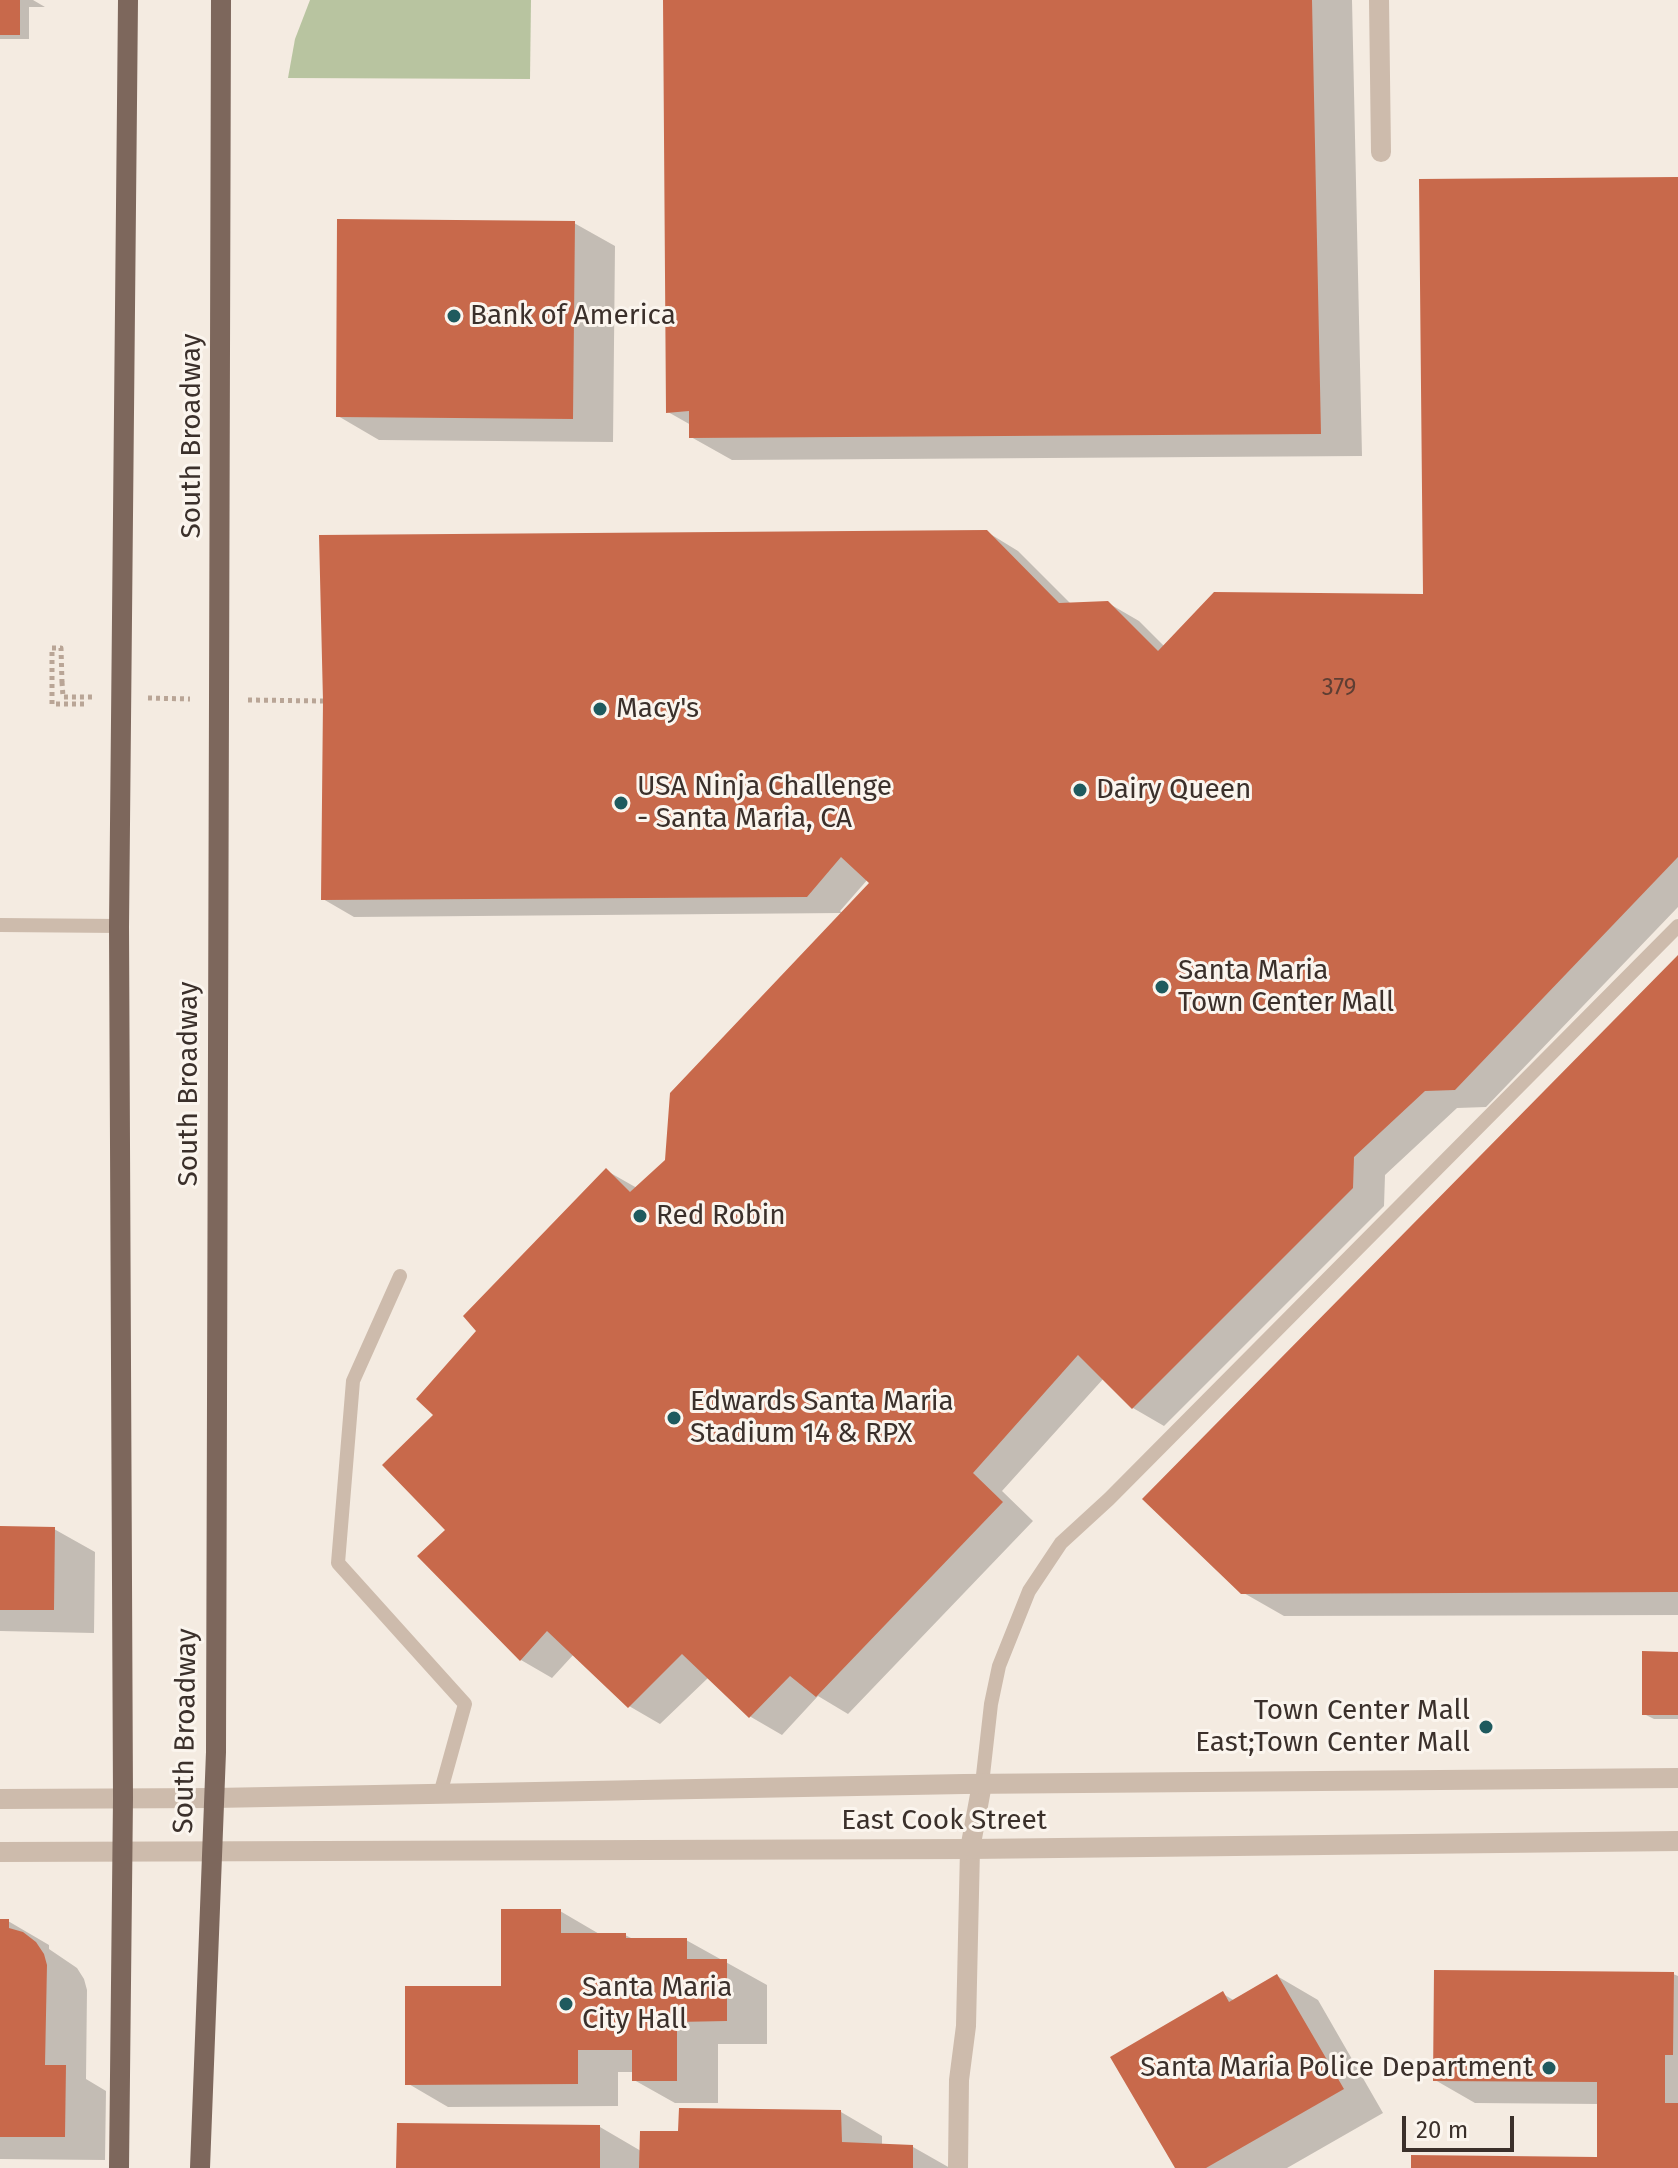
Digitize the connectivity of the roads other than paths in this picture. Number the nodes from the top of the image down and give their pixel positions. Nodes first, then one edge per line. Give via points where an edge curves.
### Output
1 (128, 0) edge
2 (221, 0) edge
3 (1379, 0) edge
4 (1381, 152) dead end
5 (0, 925) edge
6 (119, 926) junction
7 (1678, 926) edge
8 (400, 1276) dead end
9 (1678, 1778) edge
10 (982, 1784) junction
11 (440, 1794) junction
12 (123, 1798) junction
13 (214, 1798) junction
14 (0, 1799) edge
15 (1678, 1841) edge
16 (970, 1849) junction
17 (0, 1852) edge
18 (122, 1852) junction
19 (211, 1853) junction
20 (119, 2168) edge
21 (200, 2168) edge
22 (958, 2168) edge

1 - 6 main road
2 - 13 main road, South Broadway
3 - 4 street
5 - 6 lane
6 - 12 main road
7 - 10 lane via 1061,1543 1029,1591 999,1666
8 - 11 lane via 353,1381 338,1563 465,1704
9 - 10 street, East Cook Street
10 - 11 street, East Cook Street
10 - 16 street
11 - 13 street, East Cook Street
12 - 13 street, East Cook Street
12 - 14 street, East Cook Street
12 - 18 main road
13 - 19 main road, South Broadway
15 - 16 street, East Cook Street
16 - 19 street, East Cook Street
16 - 22 street
17 - 18 street, East Cook Street
18 - 19 street, East Cook Street
18 - 20 main road
19 - 21 main road, South Broadway

